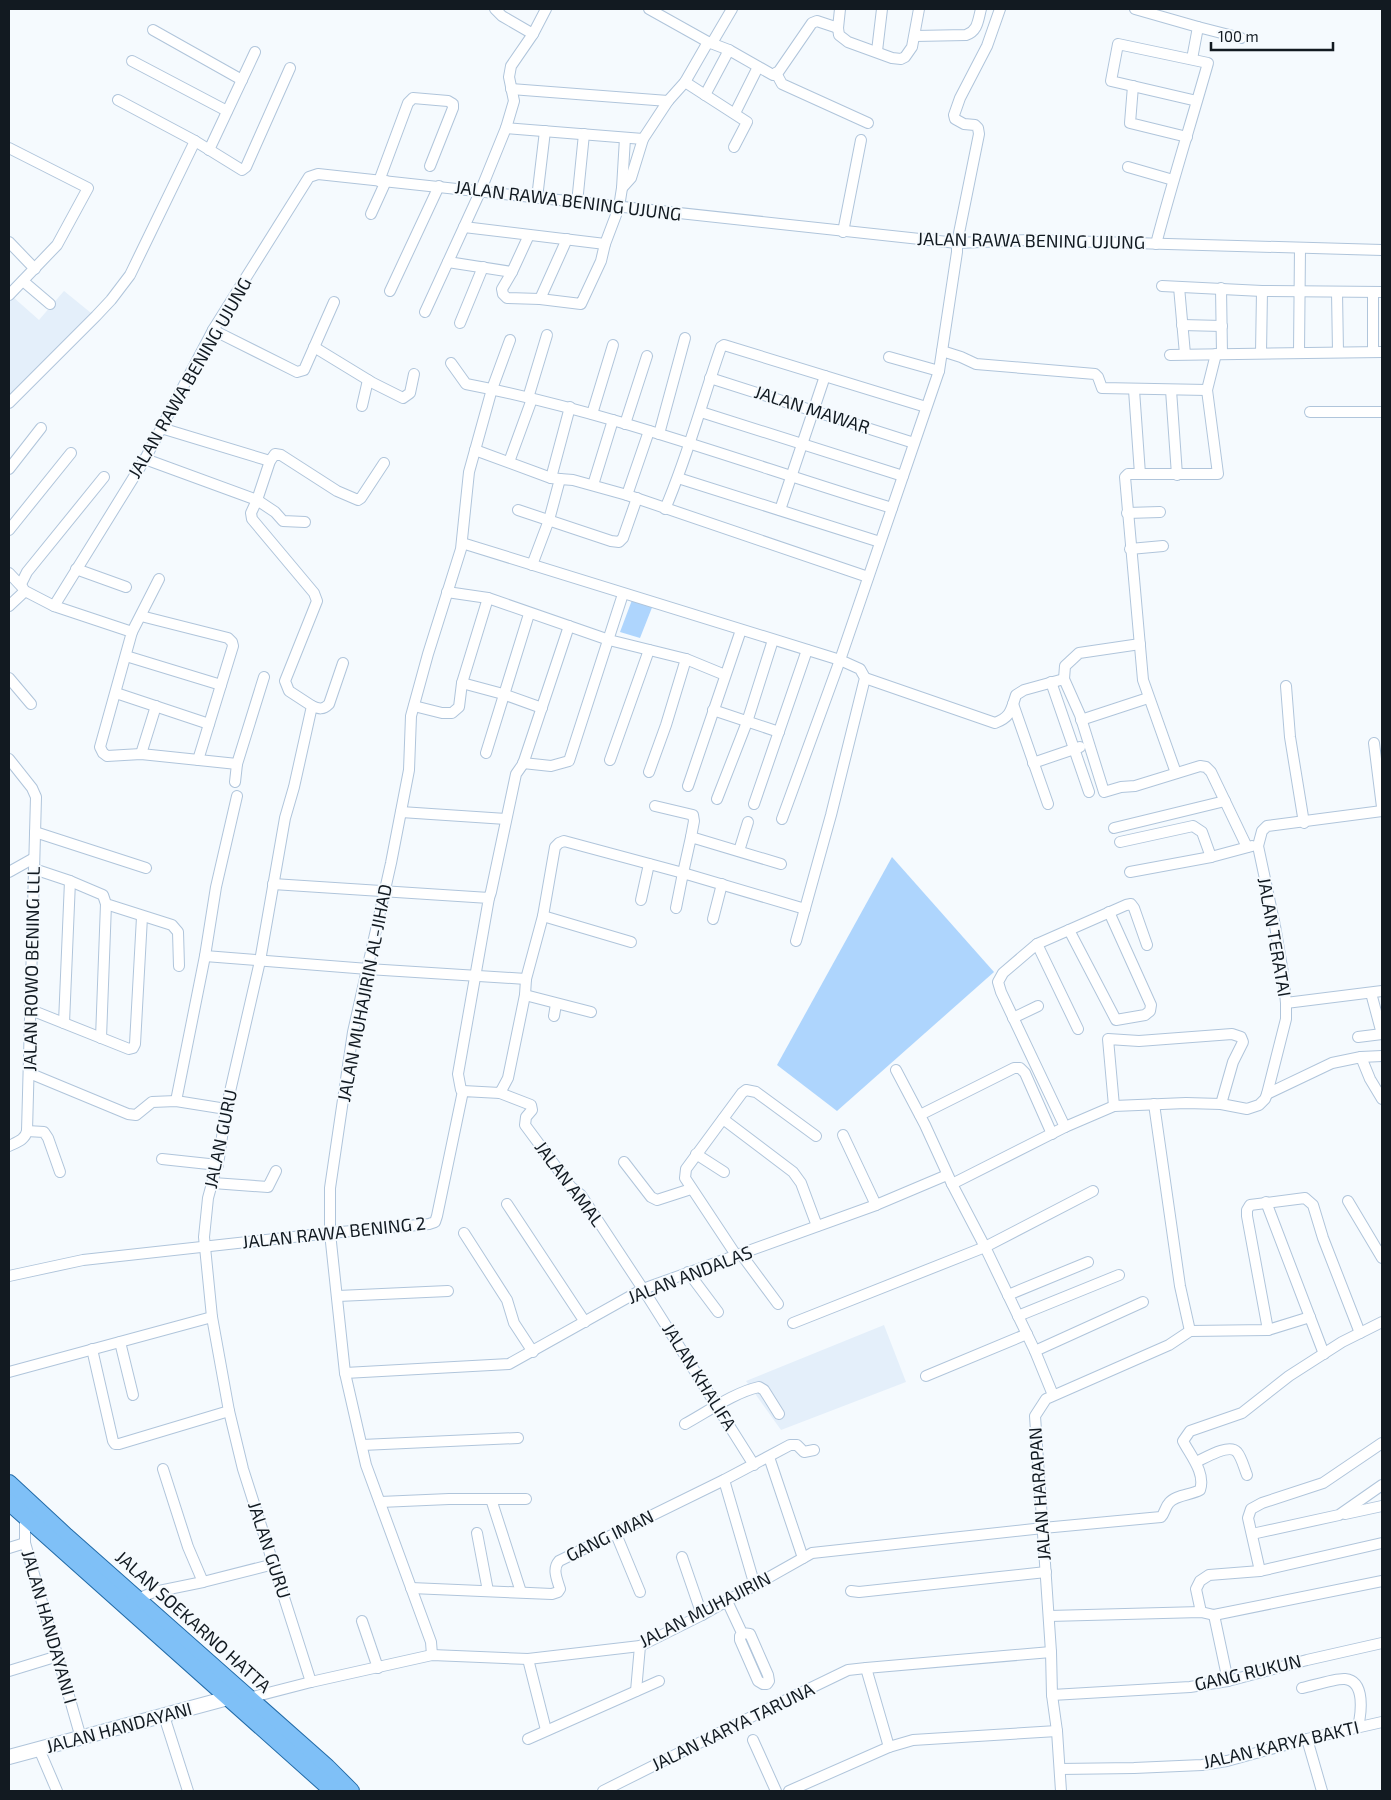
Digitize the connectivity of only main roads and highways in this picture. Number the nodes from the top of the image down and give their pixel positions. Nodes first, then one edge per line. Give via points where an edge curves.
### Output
1 (9, 1483) edge
2 (9, 1502) edge
3 (333, 1791) edge
4 (351, 1791) edge

1 - 4 main road, JALAN SOEKARNO HATTA
2 - 3 main road, JALAN SOEKARNO HATTA

